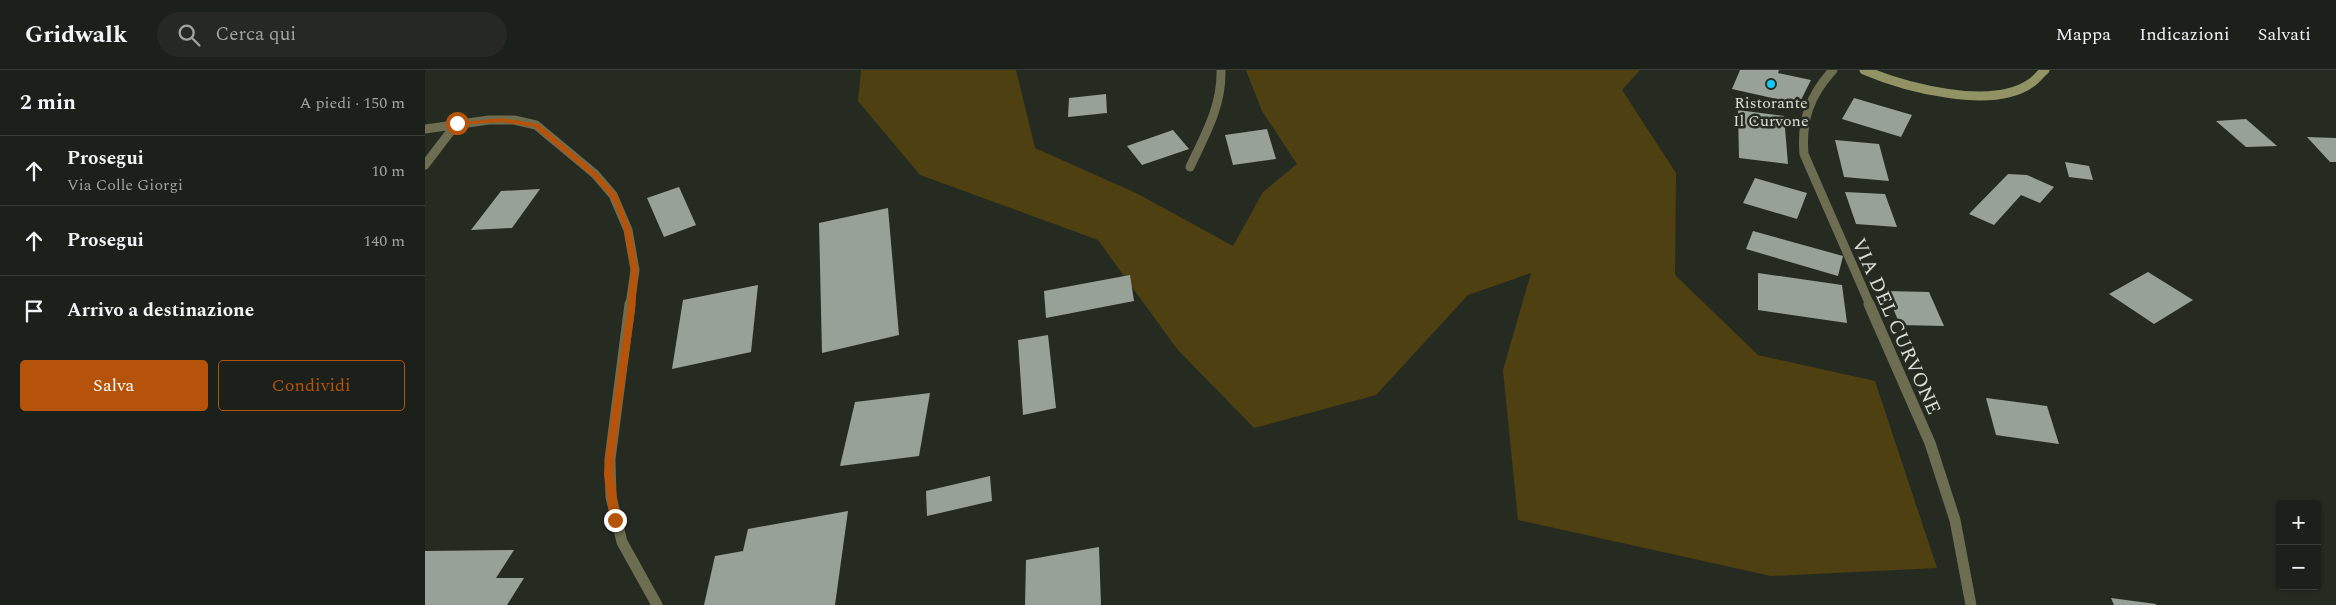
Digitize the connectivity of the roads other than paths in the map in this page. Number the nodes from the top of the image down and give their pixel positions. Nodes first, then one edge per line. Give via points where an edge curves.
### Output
1 (1221, 70) edge
2 (1833, 70) edge
3 (1864, 70) edge
4 (2045, 70) edge
5 (457, 123) junction
6 (425, 130) edge
7 (425, 165) edge
8 (1190, 167) dead end
9 (657, 605) edge
10 (1971, 605) edge

1 - 8 street via 1218,105
2 - 10 street, VIA DEL CURVONE via 1817,88 1804,116 1804,154 1930,444 1955,520
3 - 4 main road via 1917,89 1971,95 2013,90 2038,78
5 - 6 street
5 - 7 street
5 - 9 street via 514,120 541,128 595,174 613,195 628,230 635,270 609,475 615,520 622,542

